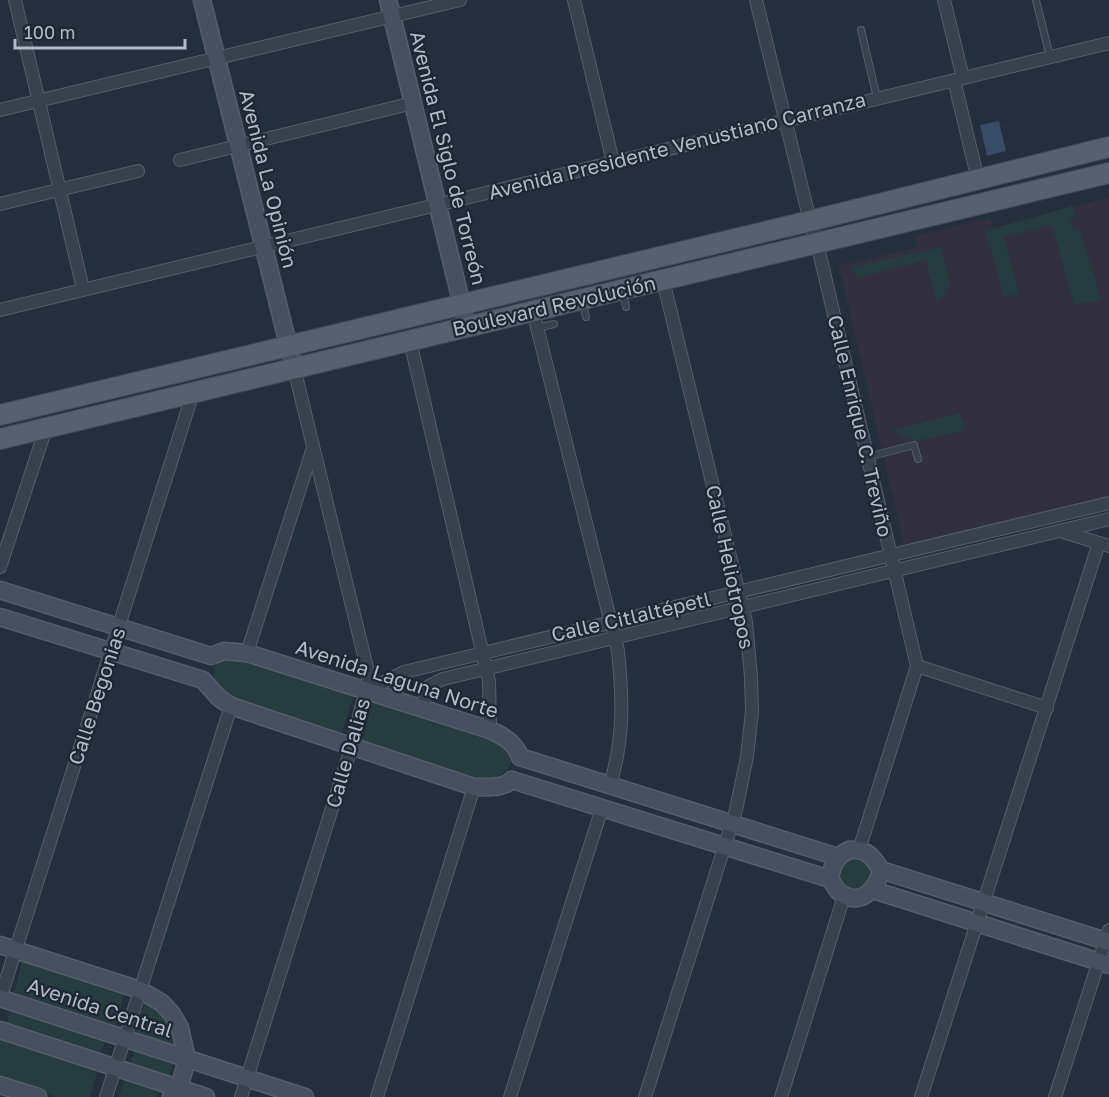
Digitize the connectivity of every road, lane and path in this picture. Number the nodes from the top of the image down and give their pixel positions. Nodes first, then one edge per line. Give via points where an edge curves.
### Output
1 (15, 0) edge
2 (202, 0) edge
3 (460, 0) edge
4 (574, 0) edge
5 (756, 0) edge
6 (944, 0) edge
7 (1036, 0) edge
8 (390, 8) edge
9 (861, 30) dead end
10 (1109, 43) edge
11 (1050, 57) junction
12 (217, 58) junction
13 (958, 79) junction
14 (877, 98) junction
15 (39, 101) junction
16 (413, 103) junction
17 (0, 110) edge
18 (785, 121) junction
19 (238, 146) junction
20 (1109, 147) edge
21 (180, 160) dead end
22 (613, 162) junction
23 (138, 171) dead end
24 (1109, 173) edge
25 (978, 180) junction
26 (60, 190) junction
27 (0, 204) edge
28 (437, 204) junction
29 (810, 221) junction
30 (817, 243) junction
31 (263, 246) junction
32 (83, 289) junction
33 (662, 292) junction
34 (461, 304) junction
35 (0, 309) edge
36 (535, 320) junction
37 (554, 324) dead end
38 (466, 326) junction
39 (410, 340) junction
40 (288, 346) junction
41 (294, 368) junction
42 (193, 393) junction
43 (0, 415) edge
44 (46, 428) junction
45 (0, 439) edge
46 (313, 447) junction
47 (868, 457) junction
48 (918, 459) dead end
49 (1109, 503) edge
50 (1109, 519) edge
51 (1059, 531) junction
52 (1104, 544) edge
53 (891, 555) junction
54 (0, 567) edge
55 (895, 570) junction
56 (0, 590) edge
57 (739, 591) junction
58 (743, 607) junction
59 (0, 617) edge
60 (611, 622) junction
61 (119, 626) junction
62 (615, 638) junction
63 (111, 651) junction
64 (483, 652) junction
65 (247, 653) junction
66 (211, 656) junction
67 (917, 666) junction
68 (487, 669) junction
69 (203, 680) junction
70 (366, 691) junction
71 (231, 706) junction
72 (421, 708) junction
73 (1047, 708) junction
74 (490, 730) junction
75 (352, 745) junction
76 (520, 757) junction
77 (512, 780) junction
78 (610, 785) junction
79 (474, 787) junction
80 (602, 808) junction
81 (732, 824) junction
82 (725, 846) junction
83 (859, 849) junction
84 (838, 857) junction
85 (881, 870) junction
86 (830, 879) junction
87 (873, 890) junction
88 (844, 896) junction
89 (984, 903) junction
90 (977, 923) junction
91 (1108, 938) edge
92 (8, 948) edge
93 (1104, 964) edge
94 (140, 990) junction
95 (0, 998) edge
96 (0, 1030) edge
97 (125, 1039) junction
98 (187, 1059) junction
99 (116, 1068) junction
100 (247, 1078) junction
101 (0, 1085) edge
102 (175, 1093) edge
103 (38, 1097) edge
104 (106, 1097) edge
105 (206, 1097) edge
106 (241, 1097) edge
107 (305, 1097) edge
108 (376, 1097) edge
109 (510, 1097) edge
110 (645, 1097) edge
111 (781, 1097) edge
112 (921, 1097) edge
113 (1055, 1097) edge

1 - 15 street
2 - 12 street, Avenida La Opinión
3 - 8 street
4 - 22 street
5 - 18 street, Calle Enrique C. Treviño
6 - 13 street
7 - 11 lane
8 - 12 street
8 - 16 street, Avenida El Siglo de Torreón
9 - 14 lane
10 - 11 street, Avenida Presidente Venustiano Carranza
11 - 13 street, Avenida Presidente Venustiano Carranza
12 - 15 street
12 - 19 street, Avenida La Opinión
13 - 14 street, Avenida Presidente Venustiano Carranza
13 - 25 street
14 - 18 street, Avenida Presidente Venustiano Carranza
15 - 17 street
15 - 26 street
16 - 19 street
16 - 28 street, Avenida El Siglo de Torreón
18 - 22 street, Avenida Presidente Venustiano Carranza
18 - 29 street, Calle Enrique C. Treviño
19 - 21 street
19 - 31 street, Avenida La Opinión
20 - 25 main road
22 - 28 street, Avenida Presidente Venustiano Carranza
23 - 26 street
24 - 30 main road, Boulevard Revolución
25 - 29 main road
26 - 27 street
26 - 32 street
28 - 31 street, Avenida Presidente Venustiano Carranza
28 - 34 street, Avenida El Siglo de Torreón
29 - 30 street, Calle Enrique C. Treviño
29 - 34 main road
30 - 33 main road, Boulevard Revolución
30 - 47 street, Calle Enrique C. Treviño
31 - 32 street, Avenida Presidente Venustiano Carranza
31 - 40 street, Avenida La Opinión
32 - 35 street, Avenida Presidente Venustiano Carranza
33 - 36 main road, Boulevard Revolución
33 - 57 street, Calle Heliotropos
34 - 38 street, Avenida El Siglo de Torreón
34 - 40 main road
36 - 37 lane
36 - 38 main road, Boulevard Revolución
36 - 60 street
38 - 39 main road, Boulevard Revolución
39 - 41 main road, Boulevard Revolución
39 - 64 street
40 - 41 street, Avenida La Opinión
40 - 43 main road
41 - 42 main road, Boulevard Revolución
41 - 46 street, Calle Dalias
42 - 44 main road, Boulevard Revolución
42 - 61 street, Calle Begonias
44 - 45 main road, Boulevard Revolución
44 - 54 street
46 - 65 street
46 - 70 street, Calle Dalias via 369,676
47 - 48 lane via 914,445
47 - 53 street, Calle Enrique C. Treviño
49 - 53 street, Calle Citlaltépetl
50 - 51 street, Calle Citlaltépetl
51 - 52 street
51 - 55 street, Calle Citlaltépetl
52 - 73 street
53 - 55 street, Calle Enrique C. Treviño
53 - 57 street, Calle Citlaltépetl
55 - 58 street, Calle Citlaltépetl
55 - 67 street, Calle Enrique C. Treviño
56 - 61 street, Avenida Laguna Norte
57 - 58 street, Calle Heliotropos
57 - 60 street, Calle Citlaltépetl
58 - 62 street, Calle Citlaltépetl
58 - 81 street, Calle Heliotropos via 752,712
59 - 63 street
60 - 62 street
60 - 64 street, Calle Citlaltépetl
61 - 63 street, Calle Begonias
61 - 66 street, Avenida Laguna Norte
62 - 68 street, Calle Citlaltépetl
62 - 78 street via 622,704 618,759
63 - 69 street
63 - 92 street, Calle Begonias
64 - 68 street
64 - 70 street, Calle Citlaltépetl via 404,672
65 - 66 street, Avenida Laguna Norte via 224,651
65 - 70 street, Avenida Laguna Norte
66 - 69 street
67 - 73 street
67 - 83 street
68 - 72 street, Calle Citlaltépetl via 429,686
68 - 74 street
69 - 71 street
70 - 72 street, Avenida Laguna Norte
70 - 75 street, Calle Dalias
71 - 75 street
71 - 94 street
72 - 74 street, Avenida Laguna Norte
73 - 89 street
74 - 76 street, Avenida Laguna Norte via 508,739
75 - 79 street
75 - 100 street, Calle Dalias
76 - 77 street
76 - 78 street
77 - 79 street via 507,785
77 - 80 street
78 - 81 street
79 - 108 street
80 - 82 street
80 - 109 street
81 - 82 street, Calle Heliotropos
81 - 84 street
82 - 86 street
82 - 110 street, Calle Heliotropos
83 - 84 street
83 - 85 street via 875,859
84 - 86 street
85 - 87 street
85 - 89 street
86 - 88 street
87 - 88 street via 860,898
87 - 90 street
88 - 111 street
89 - 90 street
89 - 91 street
90 - 93 street
90 - 112 street
91 - 93 street
92 - 94 street, Avenida Central
92 - 95 street, Calle Begonias
93 - 113 street
94 - 97 street
94 - 98 street, Avenida Central via 172,1014 180,1028
95 - 97 street, Avenida Central
96 - 99 street
97 - 98 street, Avenida Central
97 - 99 street
98 - 100 street, Avenida Central
98 - 102 street, Avenida Central
99 - 102 street
99 - 104 street
100 - 106 street, Calle Dalias
100 - 107 street, Avenida Central
101 - 103 street
102 - 105 street

